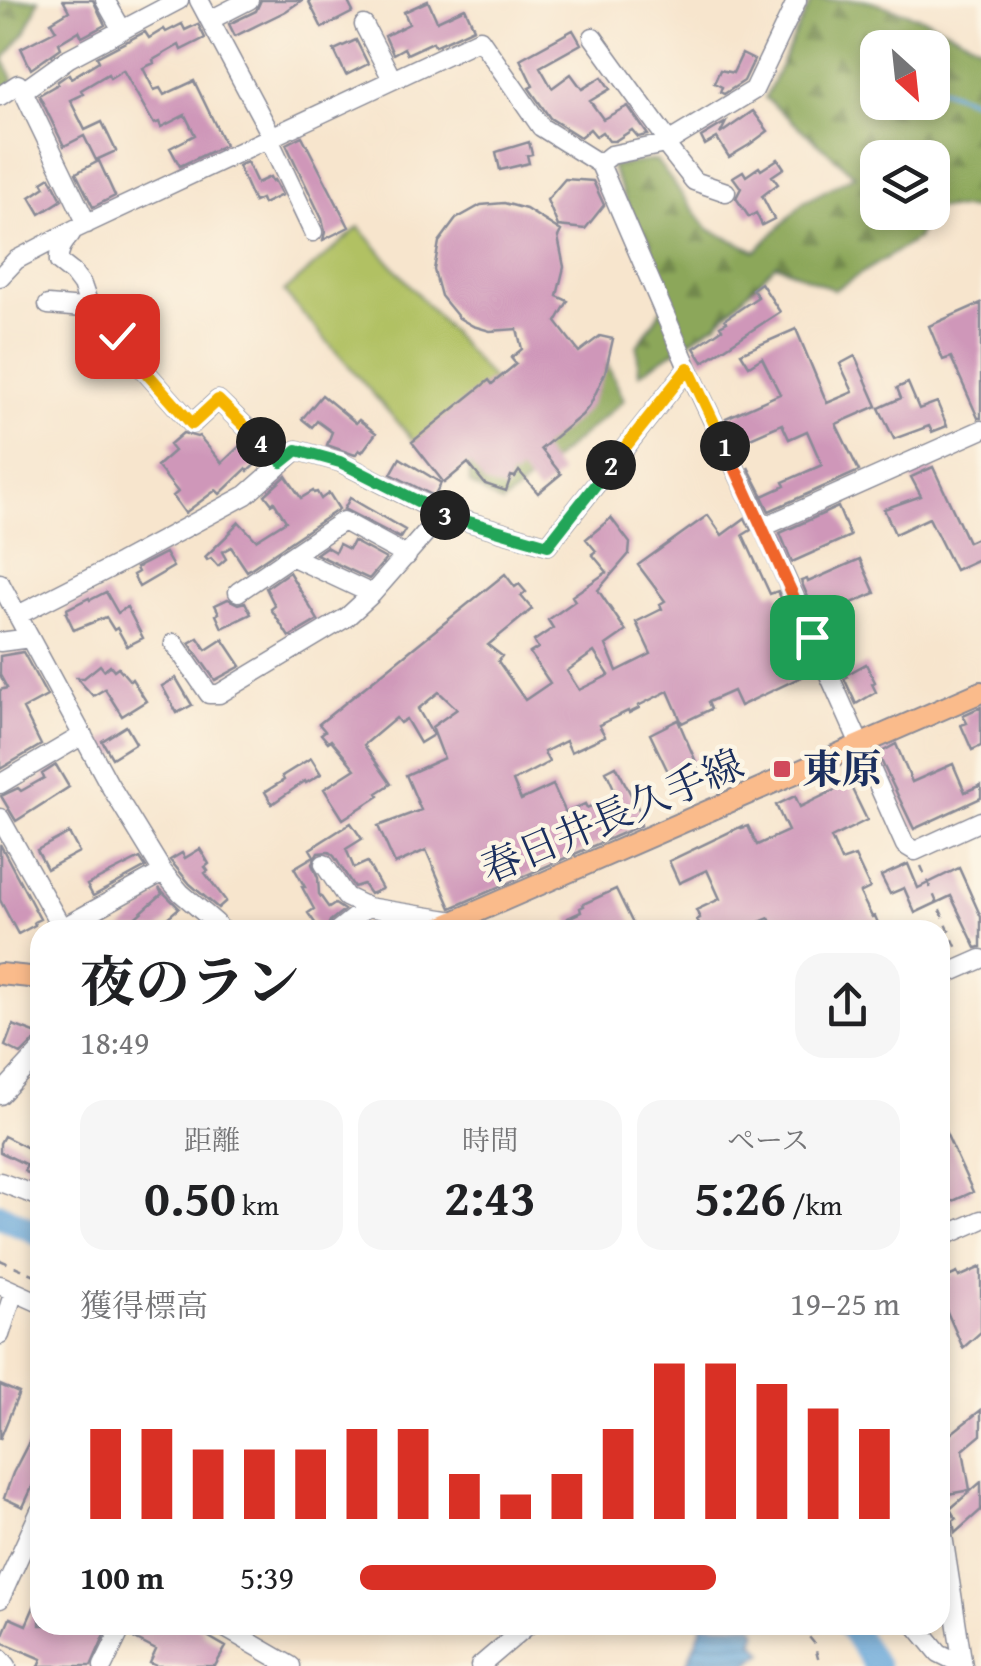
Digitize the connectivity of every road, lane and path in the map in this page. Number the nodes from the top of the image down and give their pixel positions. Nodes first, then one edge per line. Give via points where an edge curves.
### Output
1 (105, 0) edge
2 (180, 0) edge
3 (199, 0) edge
4 (249, 0) edge
5 (798, 0) edge
6 (210, 20) junction
7 (364, 25) dead end
8 (122, 30) junction
9 (592, 37) dead end
10 (392, 80) junction
11 (23, 91) junction
12 (0, 96) edge
13 (269, 136) junction
14 (667, 143) junction
15 (600, 164) junction
16 (726, 192) dead end
17 (81, 226) junction
18 (314, 232) dead end
19 (0, 276) edge
20 (48, 305) dead end
21 (91, 312) junction
22 (688, 368) junction
23 (981, 430) edge
24 (282, 462) junction
25 (442, 514) junction
26 (764, 527) junction
27 (291, 556) junction
28 (407, 556) junction
29 (0, 583) edge
30 (238, 592) dead end
31 (372, 594) junction
32 (18, 615) junction
33 (30, 638) junction
34 (0, 642) edge
35 (174, 643) dead end
36 (981, 692) edge
37 (83, 735) junction
38 (861, 746) junction
39 (0, 784) edge
40 (0, 818) edge
41 (981, 821) edge
42 (915, 851) junction
43 (324, 864) dead end
44 (162, 872) junction
45 (367, 907) junction
46 (58, 920) edge
47 (79, 920) edge
48 (212, 920) edge
49 (351, 920) edge
50 (420, 920) edge
51 (459, 920) edge
52 (973, 962) edge
53 (950, 972) edge
54 (0, 974) edge
55 (30, 977) edge
56 (30, 1063) edge
57 (0, 1095) edge
58 (0, 1182) edge
59 (30, 1193) edge
60 (981, 1220) edge
61 (950, 1234) edge
62 (0, 1260) edge
63 (30, 1273) edge
64 (7, 1289) edge
65 (0, 1335) edge
66 (30, 1533) edge
67 (950, 1581) edge
68 (0, 1599) edge
69 (118, 1635) edge
70 (237, 1635) edge
71 (516, 1635) edge
72 (807, 1635) edge
73 (925, 1635) edge
74 (0, 1658) edge
75 (7, 1666) edge
76 (103, 1666) edge
77 (291, 1666) edge
78 (480, 1666) edge
79 (820, 1666) edge
80 (963, 1666) edge

1 - 8 street
2 - 8 street
3 - 6 street
4 - 6 street
5 - 14 street via 754,90
6 - 13 street
7 - 10 street
8 - 11 street
9 - 14 street
10 - 13 street
10 - 15 street via 480,39 540,127
11 - 12 street via 18,84
11 - 17 street
13 - 17 street
13 - 18 street
14 - 15 street via 611,154
14 - 16 street via 694,181
15 - 22 street
17 - 19 street via 16,260
17 - 21 street via 58,255 82,285
20 - 21 street
21 - 24 street via 192,424 218,400
22 - 25 street via 548,545
22 - 26 street
23 - 26 street
24 - 25 street via 297,450 340,462
24 - 32 street via 246,494
25 - 28 street
26 - 38 street
27 - 28 street via 342,521
27 - 30 street
27 - 31 street
28 - 31 street
29 - 32 street
31 - 35 street via 348,616 219,694 209,694
32 - 33 street
33 - 34 street
33 - 37 street
36 - 38 main road, 春日井長久手線
37 - 39 street
37 - 44 street
38 - 42 street via 905,844
38 - 51 main road, 春日井長久手線
40 - 46 street
41 - 42 street
42 - 52 path
43 - 45 street via 346,897
44 - 47 street
44 - 48 street
45 - 49 street
45 - 50 street
52 - 53 street
54 - 55 main road
56 - 57 street
58 - 59 street
60 - 61 street
62 - 63 path
64 - 65 street
66 - 68 street
67 - 80 street
69 - 76 street
70 - 77 street
71 - 78 street
72 - 79 path
73 - 80 street
74 - 75 street

